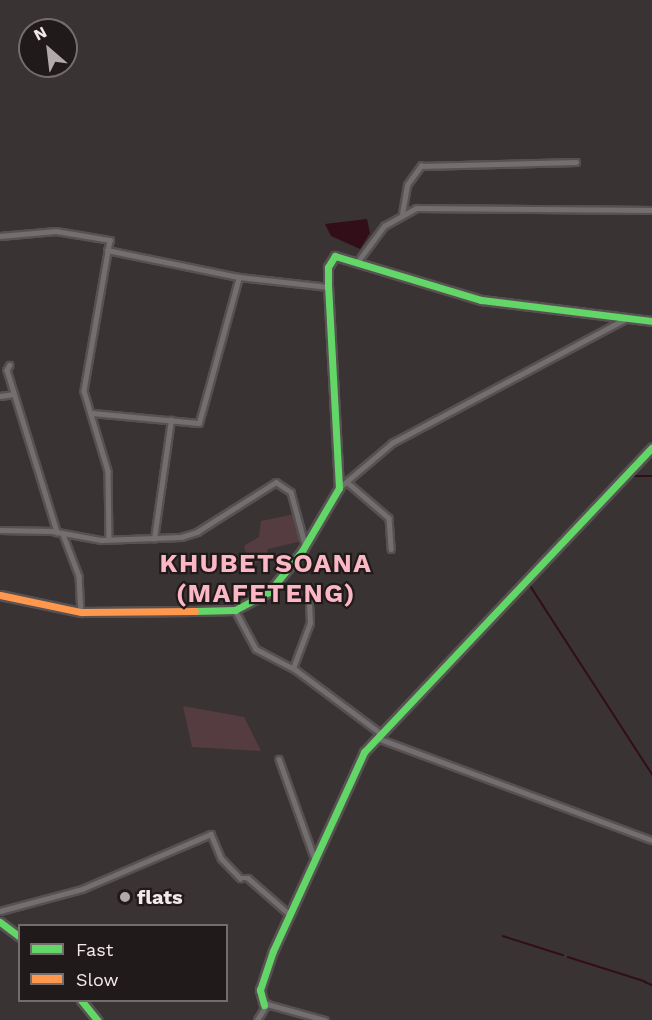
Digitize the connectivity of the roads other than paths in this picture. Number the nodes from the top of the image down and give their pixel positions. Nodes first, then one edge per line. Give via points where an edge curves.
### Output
1 (576, 162) dead end
2 (652, 210) edge
3 (402, 214) junction
4 (0, 236) edge
5 (106, 250) junction
6 (358, 261) junction
7 (239, 277) junction
8 (328, 287) junction
9 (624, 320) junction
10 (652, 321) edge
11 (10, 365) dead end
12 (14, 394) junction
13 (0, 396) edge
14 (92, 413) junction
15 (171, 420) junction
16 (652, 447) edge
17 (347, 482) junction
18 (339, 488) junction
19 (0, 530) edge
20 (60, 533) junction
21 (109, 539) junction
22 (154, 539) junction
23 (306, 545) junction
24 (391, 549) dead end
25 (0, 595) edge
26 (309, 601) dead end
27 (235, 610) junction
28 (81, 612) junction
29 (293, 668) junction
30 (381, 736) junction
31 (279, 759) dead end
32 (652, 840) edge
33 (314, 857) junction
34 (0, 911) edge
35 (288, 913) junction
36 (0, 922) edge
37 (18, 936) edge
38 (83, 1002) edge
39 (264, 1005) junction
40 (97, 1020) edge
41 (257, 1020) edge
42 (325, 1020) edge

1 - 3 street via 421,166 407,185
2 - 3 street via 430,207
3 - 6 street via 384,226
4 - 5 street via 56,231 110,240
5 - 7 street
5 - 14 street via 84,391
6 - 8 street via 335,256 328,267
6 - 9 street via 481,300
7 - 8 street
7 - 15 street via 199,423
8 - 18 street
9 - 10 street
9 - 17 street via 392,443
11 - 12 street
12 - 13 street
12 - 20 street
14 - 15 street
14 - 21 street via 108,471
15 - 22 street
16 - 30 street
17 - 18 street
17 - 24 street via 389,518
18 - 23 street
19 - 20 street
20 - 21 street
20 - 28 street via 79,576
21 - 22 street
22 - 23 street via 198,532 276,482 291,492
23 - 27 street via 269,592
25 - 28 street
26 - 29 street via 310,623
27 - 28 street
27 - 29 street via 256,649
29 - 30 street
30 - 32 street
30 - 33 street via 364,752 338,817
31 - 33 street
33 - 35 street
34 - 35 street via 82,889 211,834 221,858 240,878 248,878
35 - 39 street via 260,990
36 - 37 street
38 - 40 street
39 - 41 street
39 - 42 street via 279,1004

